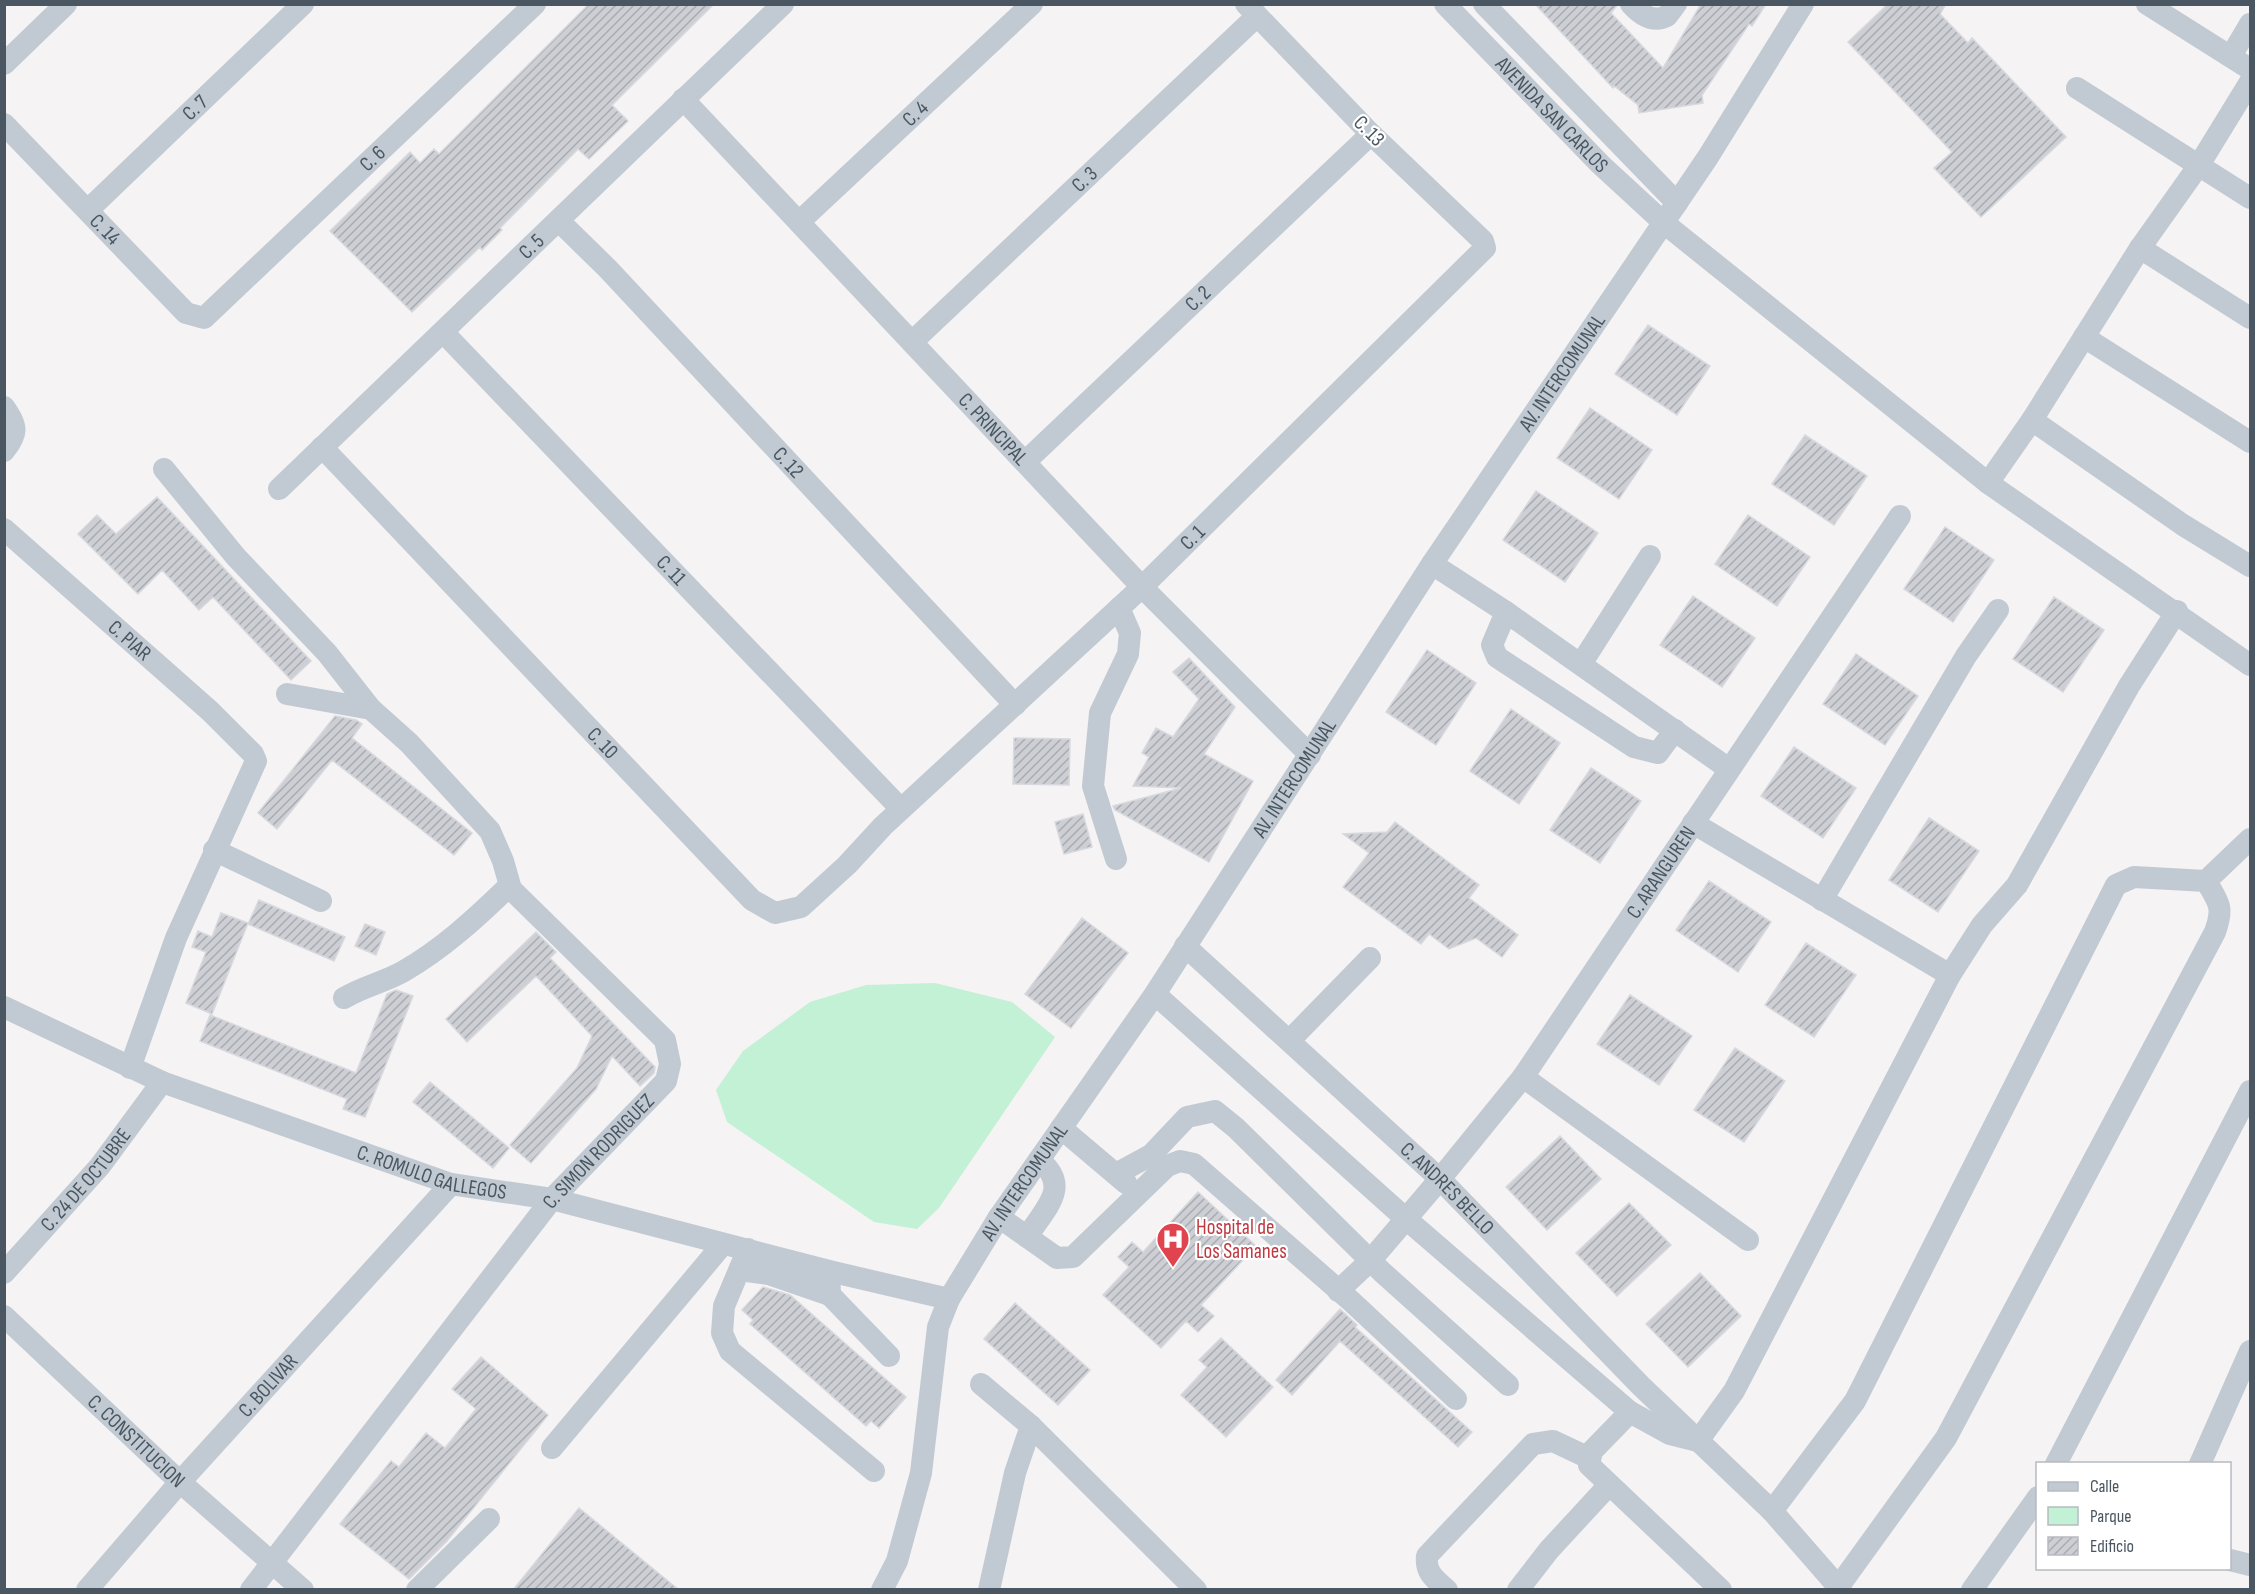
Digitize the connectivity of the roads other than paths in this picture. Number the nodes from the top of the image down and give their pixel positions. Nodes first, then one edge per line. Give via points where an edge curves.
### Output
1 (66, 4) edge
2 (303, 4) edge
3 (535, 4) edge
4 (783, 4) edge
5 (1032, 4) edge
6 (1445, 4) edge
7 (1484, 4) edge
8 (1631, 4) edge
9 (1676, 4) edge
10 (1803, 4) edge
11 (2147, 4) edge
12 (1252, 10) edge
13 (2250, 24) edge
14 (2231, 56) junction
15 (4, 64) edge
16 (2250, 69) edge
17 (2250, 82) edge
18 (2077, 88) dead end
19 (683, 99) junction
20 (4, 124) edge
21 (1371, 134) junction
22 (2199, 165) junction
23 (2250, 198) edge
24 (1677, 203) junction
25 (88, 210) junction
26 (559, 221) junction
27 (799, 222) junction
28 (1664, 223) junction
29 (2140, 248) junction
30 (1478, 257) joint
31 (211, 314) joint
32 (2250, 318) edge
33 (443, 332) junction
34 (2084, 337) junction
35 (912, 342) junction
36 (4, 407) edge
37 (2032, 420) junction
38 (2250, 442) edge
39 (9, 446) edge
40 (322, 447) junction
41 (1025, 462) junction
42 (164, 469) dead end
43 (1988, 483) junction
44 (279, 489) dead end
45 (1900, 516) dead end
46 (4, 529) edge
47 (1650, 556) dead end
48 (1432, 564) junction
49 (2250, 566) edge
50 (1142, 587) junction
51 (1119, 608) junction
52 (1998, 610) dead end
53 (1506, 612) junction
54 (2177, 612) junction
55 (1581, 664) junction
56 (2250, 665) edge
57 (287, 694) dead end
58 (1015, 705) junction
59 (371, 710) junction
60 (1675, 730) junction
61 (1310, 755) junction
62 (1729, 770) junction
63 (901, 809) junction
64 (1693, 823) junction
65 (2250, 839) edge
66 (214, 850) junction
67 (1116, 859) dead end
68 (2206, 881) junction
69 (511, 889) junction
70 (1822, 900) junction
71 (321, 901) dead end
72 (1185, 946) junction
73 (1370, 958) dead end
74 (1950, 975) junction
75 (1155, 994) junction
76 (344, 998) dead end
77 (4, 1007) edge
78 (1290, 1040) junction
79 (130, 1068) junction
80 (1523, 1077) junction
81 (162, 1082) junction
82 (2250, 1091) edge
83 (1061, 1128) junction
84 (1039, 1160) junction
85 (1116, 1174) junction
86 (1440, 1179) junction
87 (451, 1184) junction
88 (1136, 1193) junction
89 (552, 1199) junction
90 (999, 1217) junction
91 (1405, 1218) junction
92 (1027, 1237) junction
93 (1748, 1240) dead end
94 (723, 1244) junction
95 (748, 1249) junction
96 (1370, 1261) junction
97 (740, 1270) junction
98 (829, 1271) junction
99 (4, 1273) edge
100 (1338, 1291) junction
101 (830, 1295) junction
102 (949, 1299) junction
103 (4, 1316) edge
104 (2250, 1351) edge
105 (889, 1356) dead end
106 (981, 1384) dead end
107 (1508, 1385) dead end
108 (1456, 1399) dead end
109 (1630, 1412) junction
110 (1031, 1426) junction
111 (1698, 1441) junction
112 (552, 1448) dead end
113 (1589, 1458) junction
114 (2057, 1462) edge
115 (2201, 1462) edge
116 (874, 1471) dead end
117 (180, 1482) junction
118 (1609, 1485) junction
119 (2036, 1499) edge
120 (1772, 1511) junction
121 (489, 1519) dead end
122 (2231, 1560) edge
123 (271, 1562) junction
124 (2250, 1565) edge
125 (1840, 1588) edge
126 (1980, 1588) edge
127 (87, 1590) edge
128 (251, 1590) edge
129 (303, 1590) edge
130 (417, 1590) edge
131 (882, 1590) edge
132 (989, 1590) edge
133 (1196, 1590) edge
134 (1447, 1590) edge
135 (1518, 1590) edge
136 (1721, 1590) edge

1 - 15 street
2 - 25 street, C. 7
3 - 31 street, C. 6
4 - 19 street, C. 5
5 - 27 street, C. 4
6 - 28 street, AVENIDA SAN CARLOS via 1600,164
7 - 24 street, AVENIDA SAN CARLOS
8 - 9 street via 1652,19 1667,16
10 - 24 street, AV. INTERCOMUNAL
11 - 14 street
12 - 21 street, C. 13
12 - 35 street, C. 3
13 - 14 street
14 - 16 street
17 - 22 street
18 - 22 street
19 - 26 street, C. 5
19 - 27 street, C. PRINCIPAL
20 - 25 street, C. 14
21 - 30 street, C. 13 via 1483,241 1485,248
21 - 41 street, C. 2
22 - 23 street
22 - 29 street
24 - 28 street, AV. INTERCOMUNAL
25 - 31 street, C. 14 via 186,313 199,318
26 - 33 street, C. 5
26 - 58 street, C. 12
27 - 35 street, C. PRINCIPAL
28 - 43 street, AVENIDA SAN CARLOS
28 - 48 street, AV. INTERCOMUNAL
29 - 32 street
29 - 34 street
30 - 50 street, C. 1
33 - 40 street, C. 5
33 - 63 street, C. 11
34 - 37 street
34 - 38 street
35 - 41 street, C. PRINCIPAL
36 - 39 street via 16,424
37 - 43 street
37 - 49 street via 2183,525
40 - 44 street, C. 5
40 - 63 street, C. 10 via 752,900 775,913 801,907
41 - 50 street, C. PRINCIPAL
42 - 59 street via 236,557 327,653
43 - 54 street, AVENIDA SAN CARLOS
45 - 62 street, C. ARANGUREN
46 - 66 street, C. PIAR via 210,711 253,754 256,761
47 - 55 street
48 - 53 street
48 - 61 street, AV. INTERCOMUNAL
50 - 51 street, C. 1
50 - 61 street, C. PRINCIPAL
51 - 58 street, C. 1
51 - 67 street via 1130,633 1128,654 1100,713 1093,786
52 - 70 street via 1966,656
53 - 55 street
53 - 60 street via 1492,645 1497,657 1634,747 1658,753
54 - 56 street, AVENIDA SAN CARLOS
54 - 74 street via 2129,686 2017,885 1982,925
55 - 60 street
57 - 59 street
58 - 63 street, C. 1
59 - 69 street via 409,743 490,831
60 - 62 street
61 - 72 street, AV. INTERCOMUNAL
62 - 64 street, C. ARANGUREN
64 - 70 street
64 - 80 street, C. ARANGUREN
65 - 68 street
66 - 71 street
66 - 79 street via 176,938
68 - 120 street via 2134,877 2116,885 1855,1401
68 - 125 street via 2221,915 2215,932 1946,1438
69 - 76 street via 506,889 468,926 428,956 401,973
69 - 89 street, C. SIMON RODRIGUEZ via 664,1040 670,1064 666,1081
70 - 74 street
72 - 75 street, AV. INTERCOMUNAL
72 - 78 street, C. ANDRES BELLO
73 - 78 street
74 - 111 street via 1808,1254 1734,1390
75 - 83 street, AV. INTERCOMUNAL
75 - 91 street, C. ANDRES BELLO
77 - 79 street, C. ROMULO GALLEGOS
78 - 86 street, C. ANDRES BELLO
79 - 81 street, C. ROMULO GALLEGOS
80 - 86 street, C. ARANGUREN
80 - 93 street
81 - 87 street, C. ROMULO GALLEGOS
81 - 99 street, C. 24 DE OCTUBRE via 100,1166
82 - 114 street
83 - 84 street, AV. INTERCOMUNAL
83 - 85 street
84 - 90 street, AV. INTERCOMUNAL
84 - 92 street via 1055,1175 1056,1188
85 - 88 street
85 - 96 street via 1151,1155 1188,1117 1215,1111
86 - 91 street, C. ARANGUREN
86 - 111 street, C. ANDRES BELLO
87 - 89 street, C. ROMULO GALLEGOS
87 - 117 street, C. BOLIVAR
88 - 92 street via 1073,1257 1057,1258
88 - 100 street via 1173,1163 1194,1164
89 - 94 street, C. ROMULO GALLEGOS
89 - 123 street, C. SIMON RODRIGUEZ
90 - 92 street
90 - 102 street, AV. INTERCOMUNAL
91 - 96 street, C. ARANGUREN
91 - 109 street, C. ANDRES BELLO
94 - 95 street, C. ROMULO GALLEGOS
94 - 112 street
95 - 97 street
95 - 98 street, C. ROMULO GALLEGOS
96 - 100 street, C. ARANGUREN
96 - 107 street
97 - 101 street via 769,1274
97 - 116 street via 724,1306 722,1333 730,1351
98 - 101 street
98 - 102 street, C. ROMULO GALLEGOS
100 - 108 street
101 - 105 street
102 - 131 street, AV. INTERCOMUNAL via 938,1327 921,1473 897,1561
103 - 117 street, C. CONSTITUCION
104 - 115 street
106 - 110 street
109 - 111 street, C. ANDRES BELLO via 1670,1434
109 - 113 street
110 - 132 street
110 - 133 street
111 - 120 street, C. ANDRES BELLO
113 - 118 street via 1589,1465
113 - 134 street via 1553,1441 1533,1444 1427,1556 1431,1576
117 - 123 street, C. CONSTITUCION
117 - 127 street, C. BOLIVAR
118 - 135 street
118 - 136 street
119 - 126 street
120 - 125 street, C. ANDRES BELLO
121 - 130 street
122 - 124 street
123 - 128 street, C. SIMON RODRIGUEZ
123 - 129 street, C. CONSTITUCION

